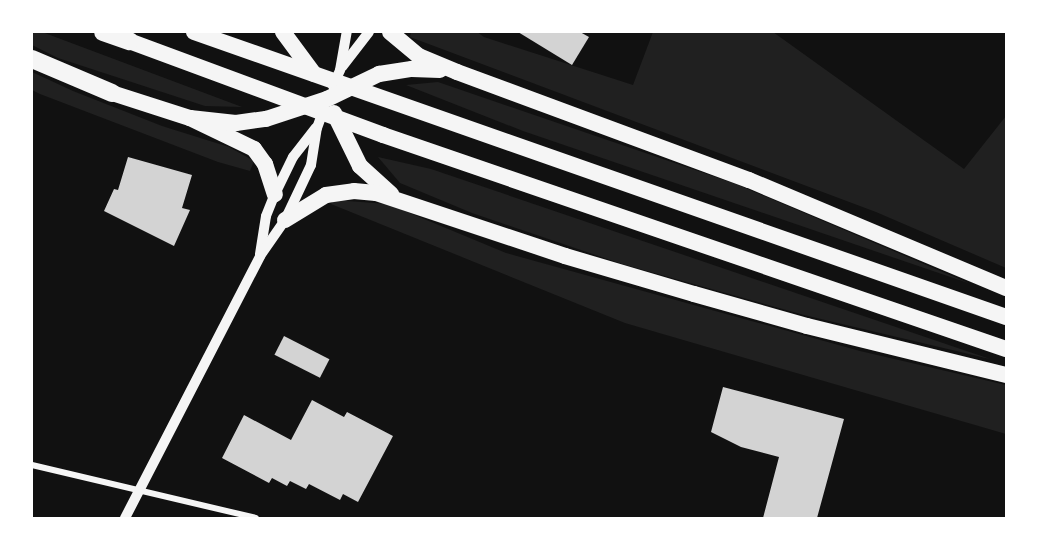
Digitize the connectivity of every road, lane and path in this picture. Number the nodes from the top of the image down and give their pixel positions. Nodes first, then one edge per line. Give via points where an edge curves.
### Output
1 (103, 32) edge
2 (194, 32) edge
3 (283, 32) edge
4 (347, 32) edge
5 (369, 32) edge
6 (390, 32) edge
7 (129, 41) joint
8 (32, 58) edge
9 (340, 70) junction
10 (457, 72) junction
11 (112, 93) joint
12 (327, 99) junction
13 (190, 118) junction
14 (317, 128) junction
15 (275, 194) junction
16 (394, 196) junction
17 (285, 220) junction
18 (260, 256) junction
19 (1006, 288) edge
20 (1006, 317) edge
21 (1006, 349) edge
22 (1006, 375) edge
23 (32, 465) edge
24 (140, 490) junction
25 (125, 519) edge
26 (256, 519) edge

1 - 7 highway
2 - 20 highway
3 - 12 highway via 309,66
4 - 9 street
5 - 9 street
6 - 10 highway via 419,56
7 - 21 highway via 382,135
8 - 11 highway
9 - 12 street
10 - 12 highway via 391,71
10 - 19 highway via 749,180
11 - 13 highway
12 - 13 highway via 266,119 236,123
12 - 14 street
12 - 16 highway via 360,166
13 - 15 highway via 254,150 265,164
14 - 15 street via 293,157
14 - 17 street via 311,165
15 - 18 street via 266,216
16 - 17 highway via 354,191 326,195
16 - 22 highway via 487,230 694,294
17 - 18 street
18 - 24 street
23 - 24 street
24 - 25 street
24 - 26 street

